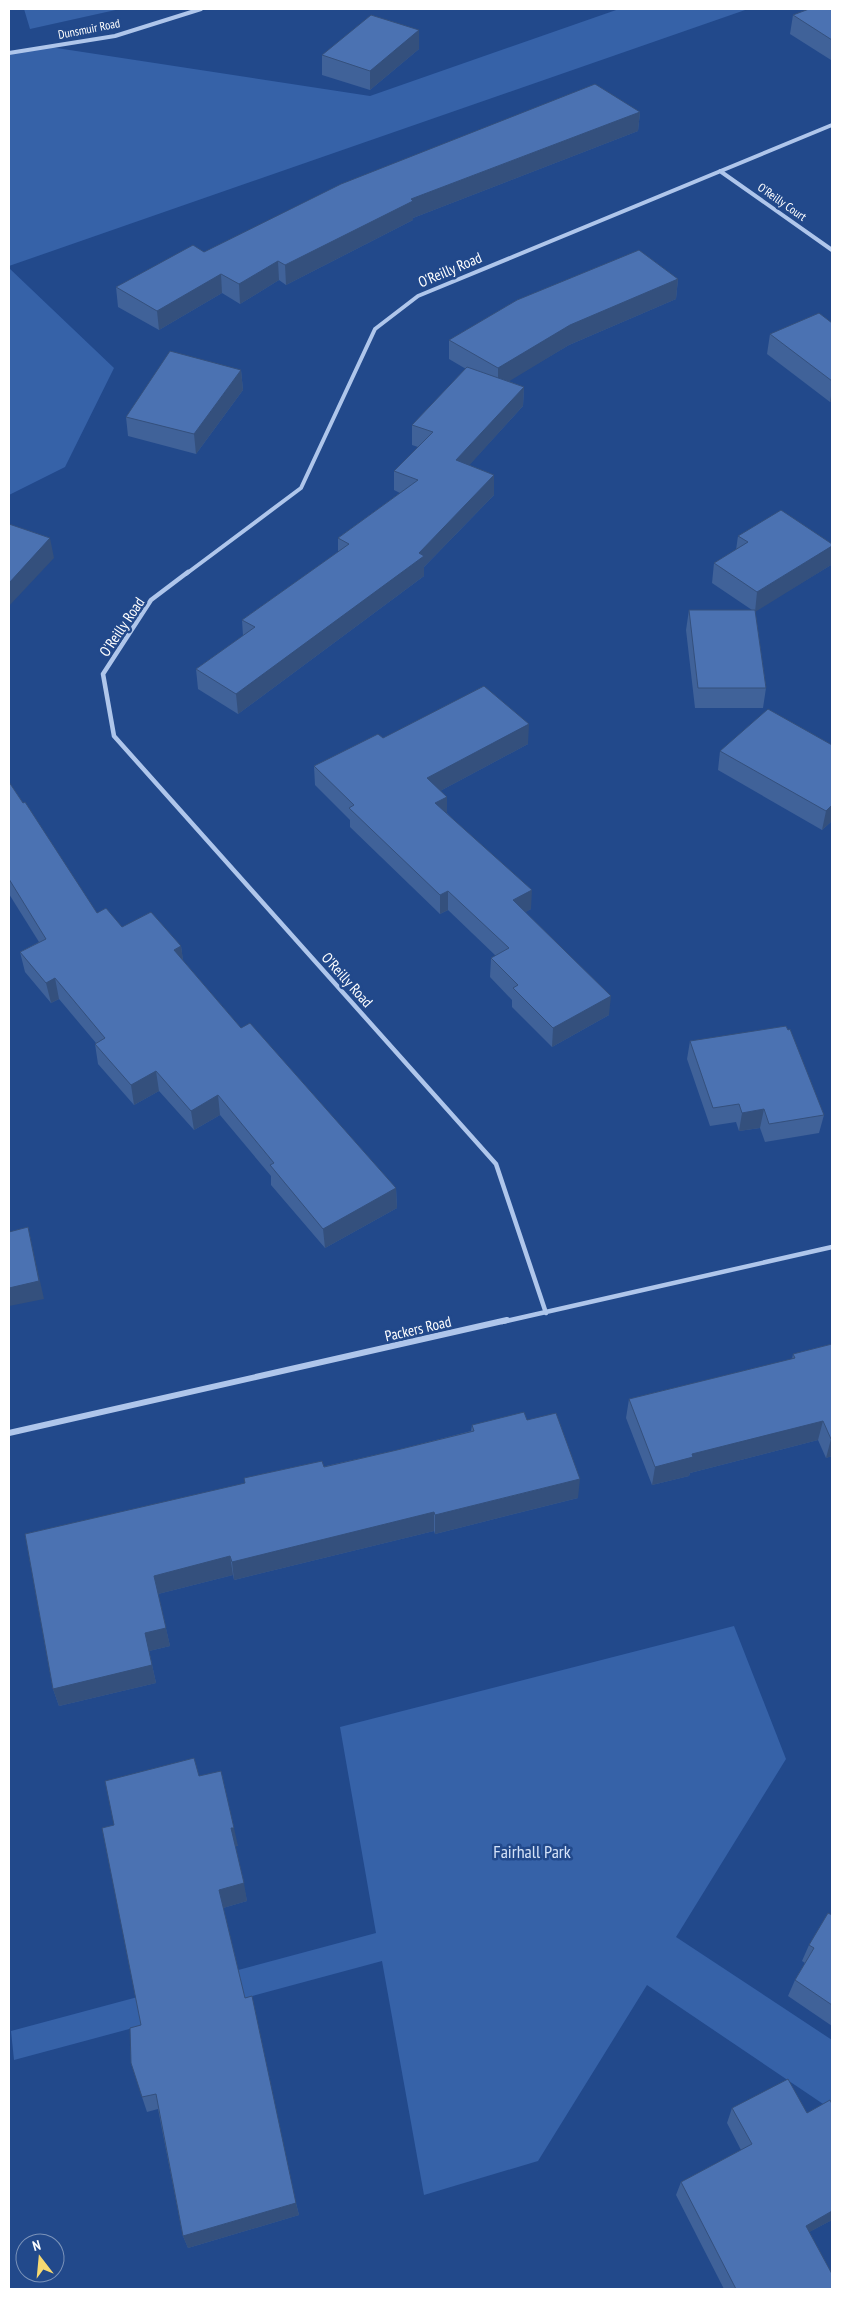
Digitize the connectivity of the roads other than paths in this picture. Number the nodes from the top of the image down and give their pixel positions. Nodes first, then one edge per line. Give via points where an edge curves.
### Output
1 (201, 9) edge
2 (9, 53) edge
3 (832, 125) edge
4 (720, 171) junction
5 (832, 250) edge
6 (832, 1247) edge
7 (546, 1313) junction
8 (9, 1433) edge

1 - 2 street, Dunsmuir Road via 115,36
3 - 4 street, O'Reilly Road
4 - 5 street, O'Reilly Court
4 - 7 street, O'Reilly Road via 418,296 374,329 301,488 151,600 103,674 114,736 496,1164
6 - 7 street, Packers Road
7 - 8 street, Packers Road

